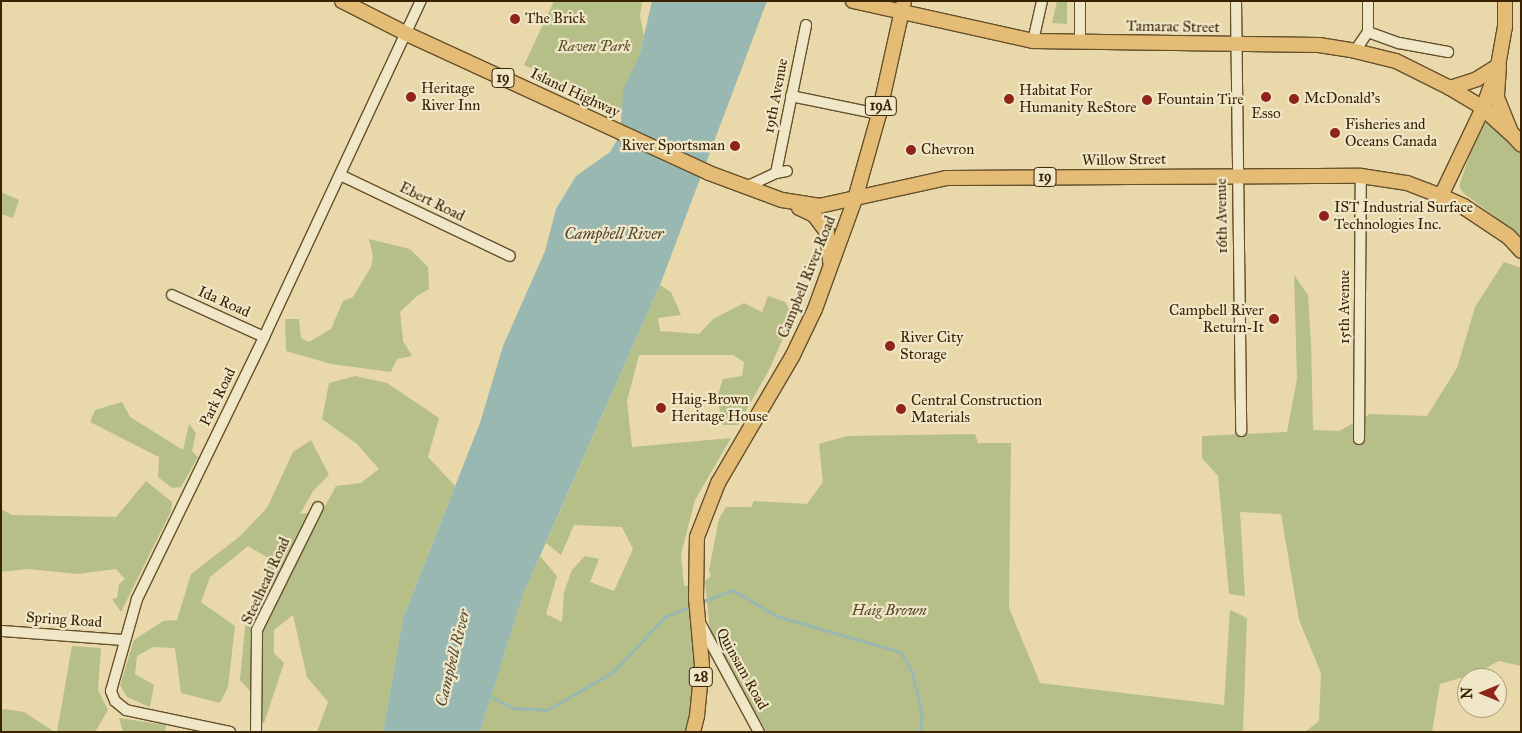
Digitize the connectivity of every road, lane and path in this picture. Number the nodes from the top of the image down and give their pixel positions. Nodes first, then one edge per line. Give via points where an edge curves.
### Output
1 (342, 1) edge
2 (421, 1) edge
3 (853, 1) edge
4 (1042, 1) edge
5 (1080, 1) edge
6 (1236, 1) edge
7 (1368, 1) edge
8 (1505, 1) edge
9 (902, 6) edge
10 (806, 24) dead end
11 (1368, 32) junction
12 (407, 34) junction
13 (1033, 41) junction
14 (1080, 42) junction
15 (1235, 44) junction
16 (1355, 51) junction
17 (1448, 52) dead end
18 (1498, 66) junction
19 (1450, 88) junction
20 (791, 96) junction
21 (1483, 108) junction
22 (879, 114) junction
23 (1510, 132) junction
24 (1521, 144) edge
25 (787, 171) dead end
26 (776, 173) junction
27 (340, 175) junction
28 (714, 175) joint
29 (1236, 175) junction
30 (1361, 176) junction
31 (746, 187) junction
32 (1441, 196) junction
33 (855, 199) junction
34 (782, 200) junction
35 (1521, 250) edge
36 (510, 256) dead end
37 (830, 267) junction
38 (172, 295) dead end
39 (264, 337) junction
40 (1241, 431) dead end
41 (1359, 440) dead end
42 (318, 507) dead end
43 (699, 622) junction
44 (1, 631) edge
45 (125, 640) junction
46 (230, 732) edge
47 (256, 732) edge
48 (693, 732) edge
49 (759, 732) edge

1 - 12 main road, Island Highway / 19
2 - 12 street, Park Road
3 - 9 main road, Tamarac Street
4 - 13 street
5 - 14 street
6 - 15 street, 16th Avenue
7 - 11 street
8 - 18 main road via 1505,27
9 - 13 main road, Tamarac Street
9 - 22 main road, 19A
10 - 20 street, 19th Avenue
11 - 16 street
11 - 17 street via 1399,43
12 - 27 street, Park Road
12 - 28 main road, Island Highway / 19
13 - 14 main road, Tamarac Street
14 - 15 main road, Tamarac Street
15 - 16 main road, Tamarac Street via 1319,45
15 - 29 street, 16th Avenue
16 - 19 main road, Tamarac Street via 1396,61
18 - 19 main road via 1476,80
18 - 21 main road
18 - 23 highway via 1496,97
19 - 21 main road, Tamarac Street
20 - 22 street
20 - 26 street, 19th Avenue
21 - 23 highway
21 - 32 main road
22 - 33 main road, 19A
23 - 24 highway
25 - 26 street
26 - 31 street
27 - 36 street, Ebert Road
27 - 39 street, Park Road
28 - 31 main road, Willow Street / 19
29 - 30 main road, Willow Street / 19
29 - 33 main road, Willow Street / 19 via 946,178
29 - 40 street, 16th Avenue
30 - 32 main road, Willow Street / 19 via 1406,183
30 - 41 street, 15th Avenue
31 - 34 main road, Willow Street / 19
32 - 35 highway, 19 via 1463,206 1508,236
33 - 34 main road, Willow Street / 19 via 819,206
33 - 37 main road, Campbell River Road / 28
34 - 37 main road via 814,215 827,232
37 - 43 main road, Campbell River Road / 28 via 815,310 793,355 718,483 700,528 696,598
38 - 39 street, Ida Road
39 - 45 street, Park Road via 137,599
42 - 47 street, Steelhead Road via 257,630
43 - 48 main road, Campbell River Road / 28 via 702,665
43 - 49 street, Quinsam Road
44 - 45 street, Spring Road
45 - 46 street, Park Road via 111,691 115,701 126,710

